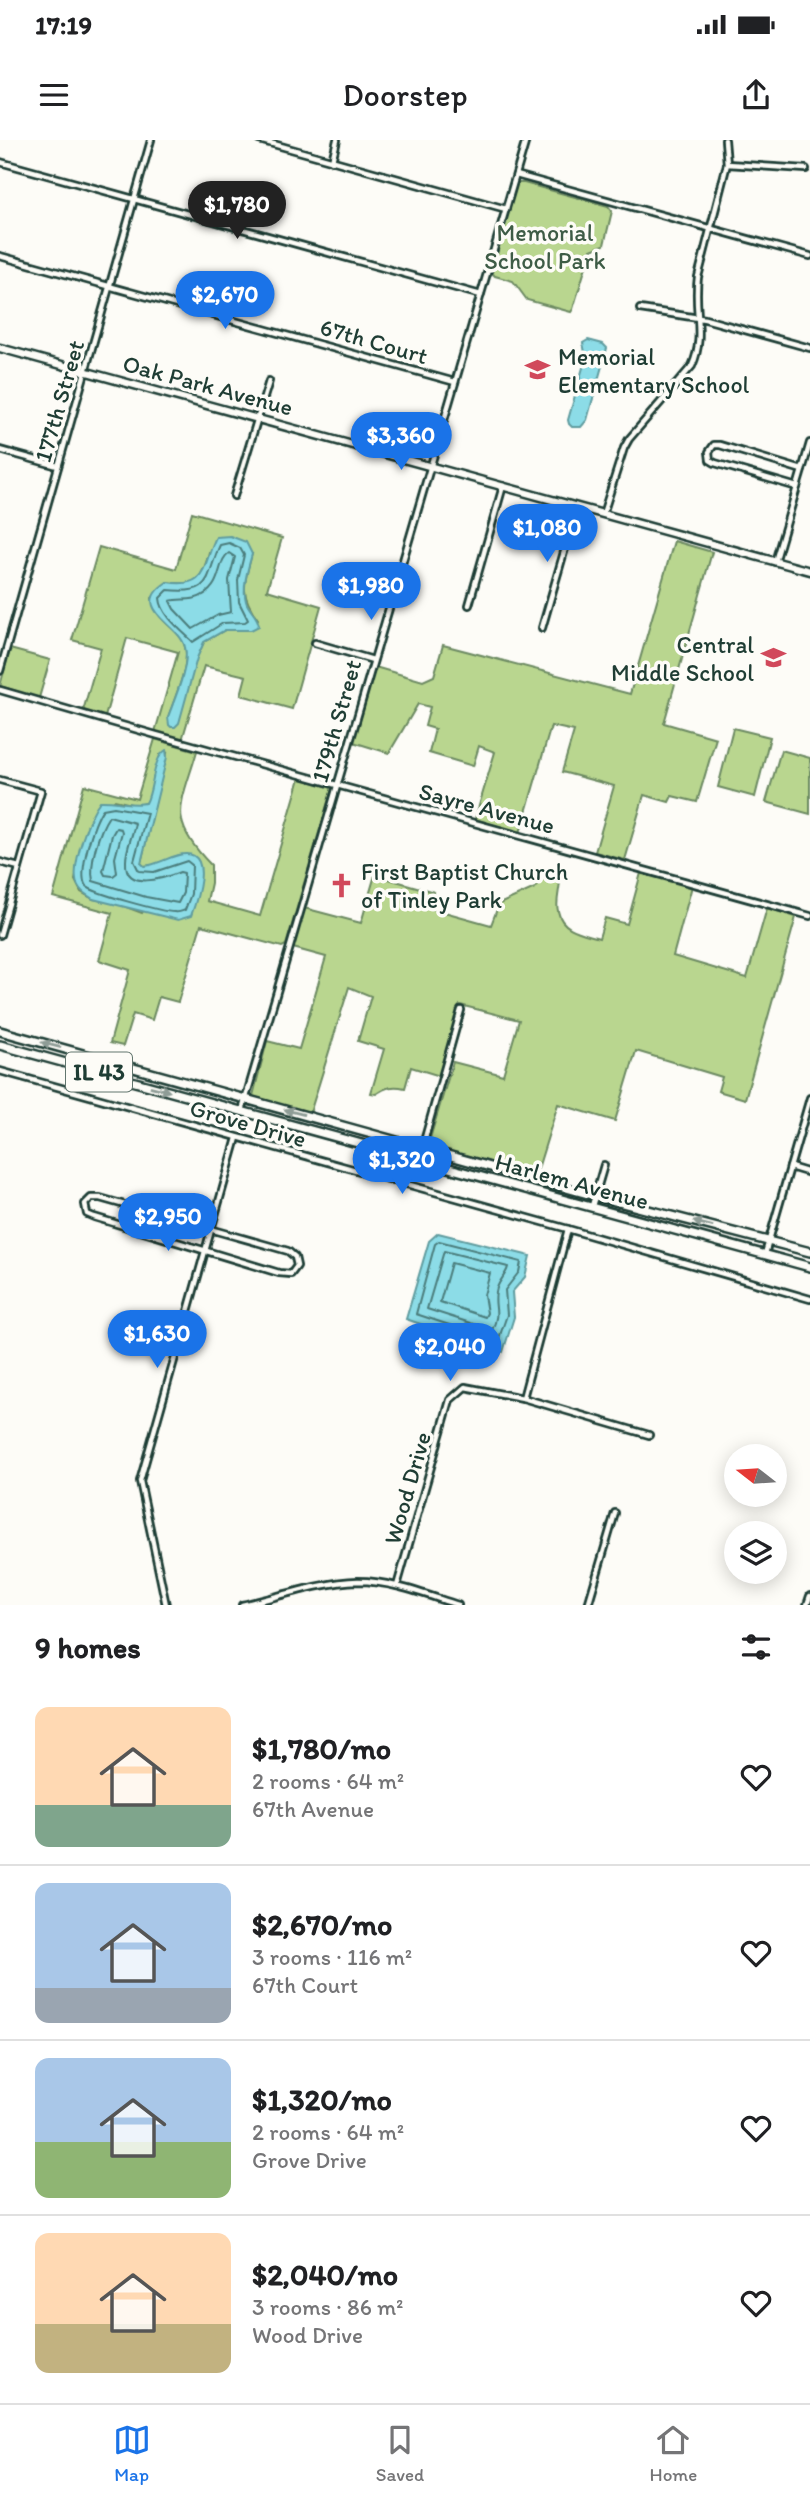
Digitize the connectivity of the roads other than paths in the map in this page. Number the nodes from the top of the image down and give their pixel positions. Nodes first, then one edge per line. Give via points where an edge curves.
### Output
1 (151, 140) edge
2 (259, 140) edge
3 (337, 140) edge
4 (526, 140) edge
5 (725, 140) edge
6 (332, 161) junction
7 (0, 162) edge
8 (727, 164) junction
9 (806, 169) dead end
10 (516, 175) junction
11 (134, 199) junction
12 (506, 209) junction
13 (711, 229) junction
14 (0, 256) edge
15 (810, 256) edge
16 (110, 286) junction
17 (481, 295) junction
18 (640, 309) dead end
19 (698, 319) junction
20 (0, 348) edge
21 (810, 348) edge
22 (85, 371) junction
23 (269, 381) dead end
24 (456, 382) junction
25 (256, 418) junction
26 (810, 443) edge
27 (0, 450) edge
28 (58, 466) junction
29 (430, 466) junction
30 (802, 470) junction
31 (503, 486) junction
32 (797, 487) junction
33 (233, 496) dead end
34 (577, 507) junction
35 (603, 514) junction
36 (775, 562) junction
37 (810, 571) edge
38 (469, 605) dead end
39 (542, 628) dead end
40 (315, 643) dead end
41 (373, 660) junction
42 (0, 671) edge
43 (0, 690) edge
44 (0, 780) edge
45 (336, 785) junction
46 (0, 862) edge
47 (19, 867) junction
48 (810, 916) edge
49 (0, 935) edge
50 (461, 1010) dead end
51 (0, 1031) edge
52 (0, 1045) edge
53 (76, 1052) junction
54 (73, 1065) junction
55 (0, 1071) edge
56 (810, 1098) edge
57 (246, 1099) junction
58 (242, 1111) junction
59 (807, 1121) edge
60 (237, 1138) junction
61 (422, 1147) junction
62 (419, 1160) junction
63 (604, 1165) dead end
64 (790, 1167) junction
65 (810, 1173) edge
66 (595, 1196) junction
67 (592, 1206) junction
68 (568, 1228) junction
69 (211, 1229) junction
70 (769, 1242) junction
71 (205, 1251) junction
72 (810, 1252) edge
73 (765, 1254) junction
74 (810, 1267) edge
75 (810, 1298) edge
76 (523, 1398) junction
77 (649, 1435) dead end
78 (615, 1513) dead end
79 (397, 1586) junction
80 (810, 1596) edge
81 (166, 1605) edge
82 (242, 1605) edge
83 (458, 1605) edge
84 (588, 1605) edge
85 (807, 1605) edge

1 - 11 street, 177th Street
2 - 6 street
3 - 6 street
4 - 10 street, 179th Street
5 - 8 street
6 - 12 street
7 - 11 street
8 - 9 street
8 - 13 street
10 - 12 street, 179th Street
10 - 13 street
11 - 16 street, 177th Street
11 - 17 street
12 - 17 street, 179th Street
13 - 15 street
13 - 19 street via 695,295
14 - 16 street, 67th Court
16 - 22 street, 177th Street
16 - 24 street, 67th Court
17 - 24 street, 179th Street
18 - 19 street
19 - 21 street
19 - 35 street via 700,343 692,366 629,439
20 - 22 street, Oak Park Avenue
22 - 25 street, Oak Park Avenue
22 - 28 street, 177th Street
23 - 25 street
24 - 29 street, 179th Street
25 - 29 street, Oak Park Avenue
25 - 33 street
26 - 30 street
27 - 28 street
28 - 42 street, 177th Street
29 - 31 street, Oak Park Avenue
29 - 41 street, 179th Street
30 - 32 street
30 - 32 street via 720,445 709,452 715,463
31 - 34 street, Oak Park Avenue
31 - 38 street
32 - 36 street
34 - 35 street, Oak Park Avenue
34 - 39 street
35 - 36 street, Oak Park Avenue
36 - 37 street, Oak Park Avenue
40 - 41 street
41 - 45 street, 179th Street
43 - 45 street, Sayre Avenue
44 - 47 street via 41,792
45 - 48 street, Sayre Avenue
45 - 57 street, 179th Street
46 - 47 street
47 - 49 street
50 - 61 street
53 -> 51 main road, Harlem Avenue / IL 43
52 - 54 main road, Harlem Avenue / IL 43
53 - 54 main road
53 - 57 main road, Harlem Avenue / IL 43
54 -> 58 main road, Harlem Avenue / IL 43
55 - 60 street, Grove Drive
56 - 59 street
57 - 58 street, 179th Street
61 -> 57 main road, Harlem Avenue / IL 43
58 - 62 main road, Harlem Avenue / IL 43
59 - 64 street
60 - 68 street, Grove Drive
60 - 69 street
61 - 62 street
61 - 66 main road, Harlem Avenue / IL 43
62 - 67 main road, Harlem Avenue / IL 43
63 - 66 street
64 - 65 street
64 - 70 street
66 - 67 street
70 -> 66 main road, Harlem Avenue / IL 43
67 - 73 main road, Harlem Avenue / IL 43
68 - 75 street, Grove Drive
68 - 76 street
69 - 71 street
69 - 71 street via 288,1251 296,1266 290,1274 279,1273
69 - 71 street via 100,1198 85,1204 94,1217
70 - 72 main road, Harlem Avenue / IL 43
70 - 73 street
71 - 81 street via 140,1481
73 - 74 main road, Harlem Avenue / IL 43
76 - 77 street, Wood Drive
76 - 79 street, Wood Drive via 465,1387 450,1400
78 - 84 street
79 - 82 street via 342,1582
79 - 83 street
80 - 85 street

